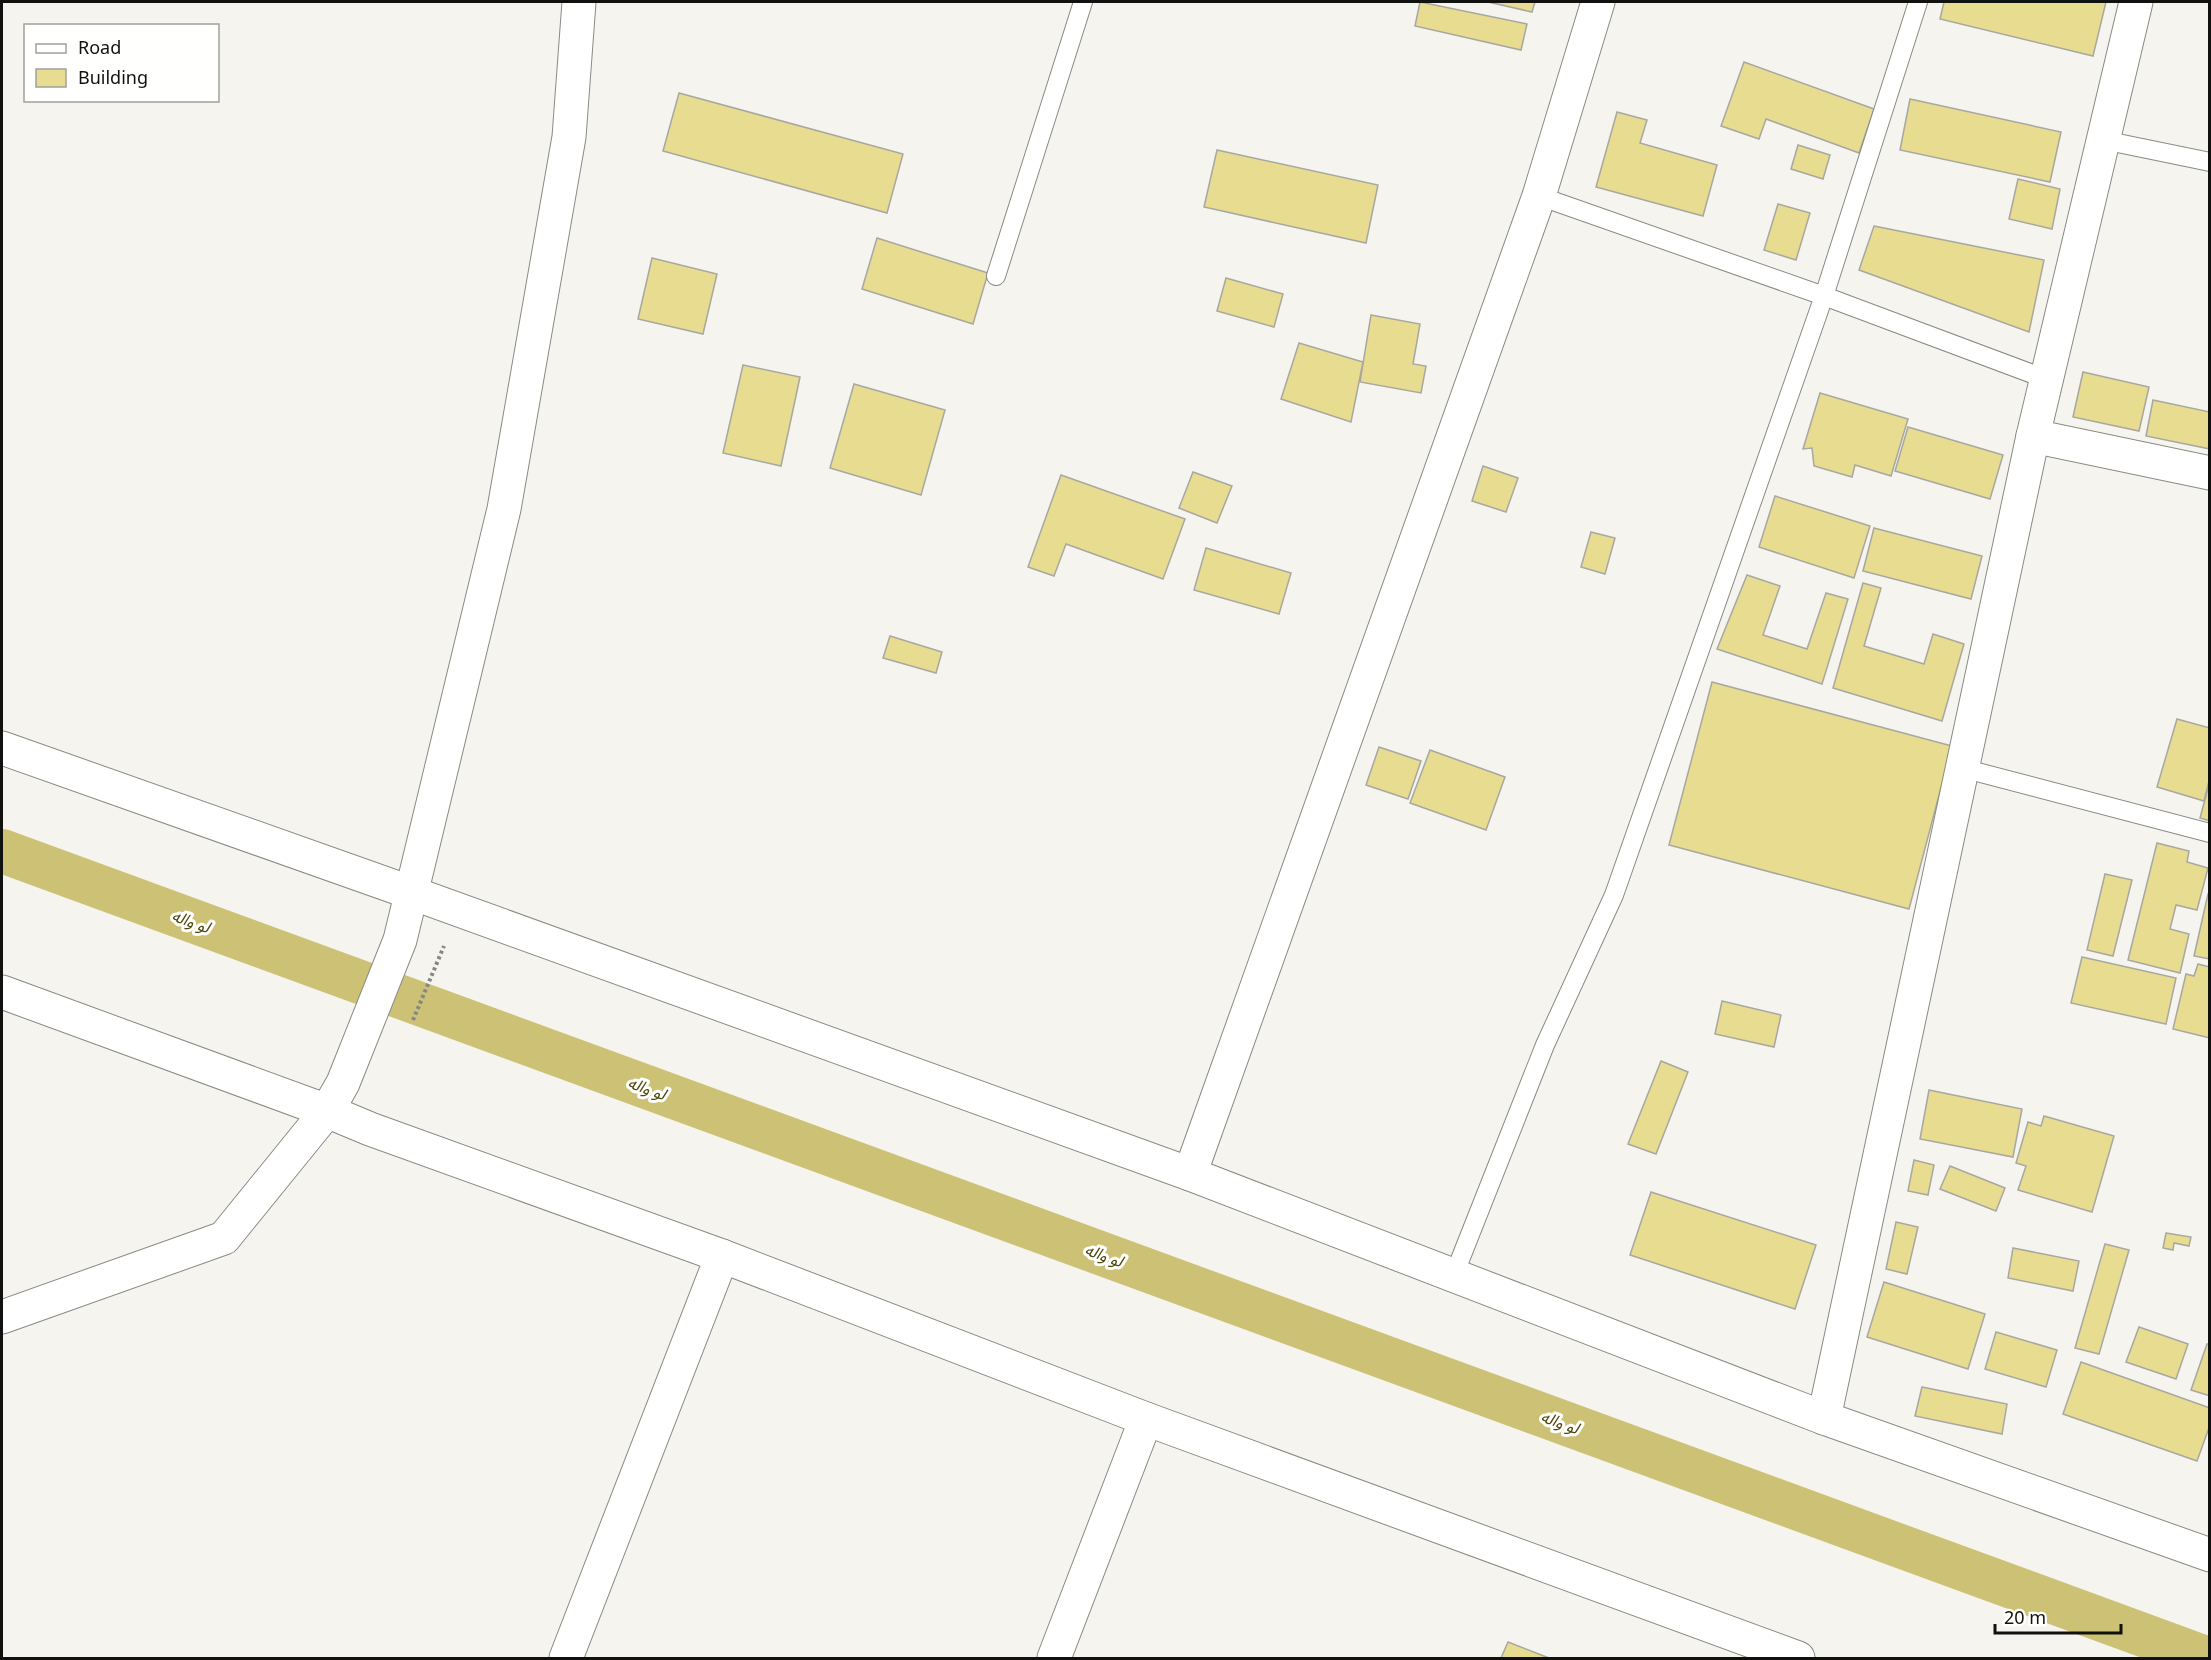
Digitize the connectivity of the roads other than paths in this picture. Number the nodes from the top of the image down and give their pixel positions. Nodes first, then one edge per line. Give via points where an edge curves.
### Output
1 (579, 2) edge
2 (1083, 2) edge
3 (1598, 2) edge
4 (1918, 2) edge
5 (2136, 2) edge
6 (2103, 140) junction
7 (2210, 162) edge
8 (1539, 196) junction
9 (996, 276) dead end
10 (1824, 296) junction
11 (2046, 379) junction
12 (2033, 436) junction
13 (2210, 473) edge
14 (2, 748) edge
15 (1962, 768) junction
16 (2210, 833) edge
17 (412, 893) junction
18 (2, 992) edge
19 (327, 1112) junction
20 (1190, 1174) junction
21 (722, 1256) junction
22 (1454, 1275) junction
23 (2, 1317) edge
24 (1824, 1418) junction
25 (1146, 1419) junction
26 (2210, 1555) edge
27 (1795, 1658) edge
28 (566, 1659) edge
29 (1054, 1659) edge

1 - 17 street via 569,137 504,509
2 - 9 lane
3 - 8 street
4 - 10 lane
5 - 6 street
6 - 7 lane
6 - 11 street
8 - 10 lane
8 - 20 street
10 - 11 lane
10 - 22 lane via 1614,895 1545,1045
11 - 12 street
12 - 13 street
12 - 15 street
14 - 17 street
15 - 16 lane
15 - 24 street
17 - 19 street via 400,940 343,1083
17 - 20 street
18 - 19 street
19 - 21 street
19 - 23 street via 224,1239
20 - 22 street
21 - 25 street
21 - 28 street
22 - 24 street
24 - 26 street
25 - 27 street
25 - 29 street

